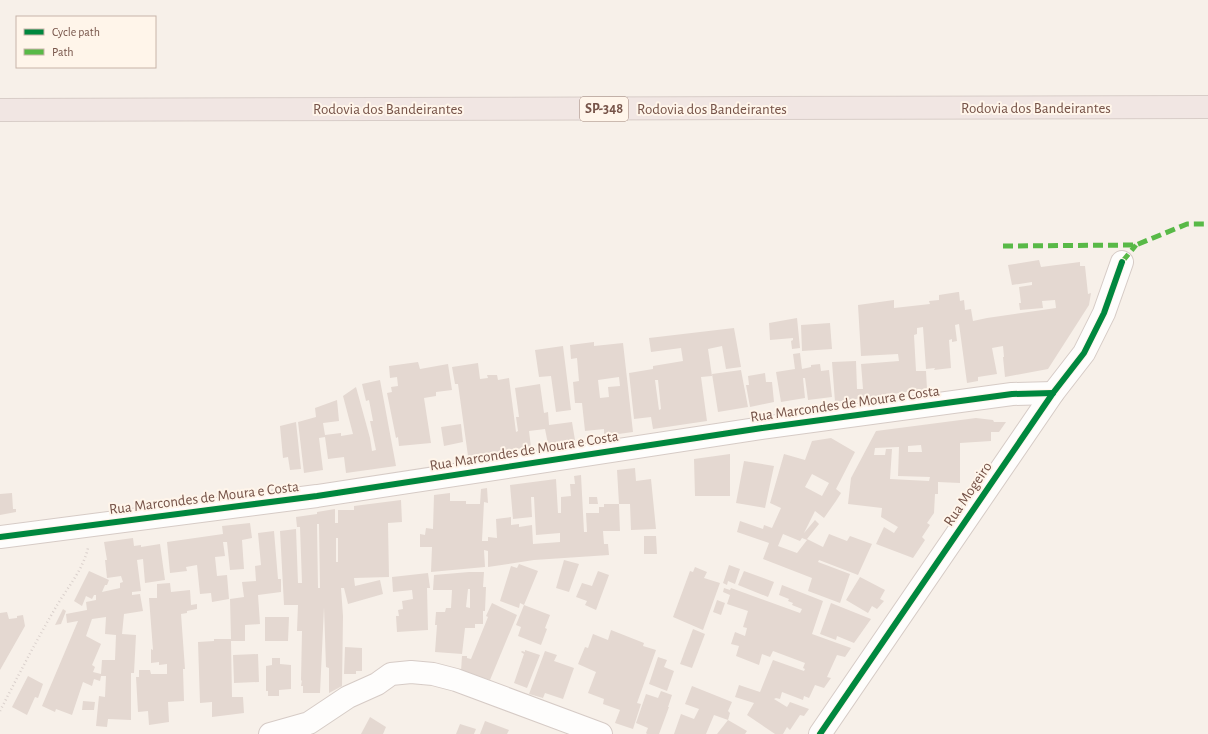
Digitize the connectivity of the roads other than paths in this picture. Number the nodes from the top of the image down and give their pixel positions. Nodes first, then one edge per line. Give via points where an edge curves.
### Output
1 (1208, 107) edge
2 (0, 110) edge
3 (1122, 262) dead end
4 (1053, 393) junction
5 (0, 537) edge
6 (270, 734) edge
7 (601, 734) edge
8 (820, 734) edge

1 - 2 highway, Rodovia dos Bandeirantes / SP-348
3 - 4 street, Rua Mogeiro via 1104,313 1084,353
4 - 5 street, Rua Marcondes de Moura e Costa via 1012,394 762,428 317,496
4 - 8 street, Rua Mogeiro
6 - 7 street via 309,723 391,674 410,672 456,680

